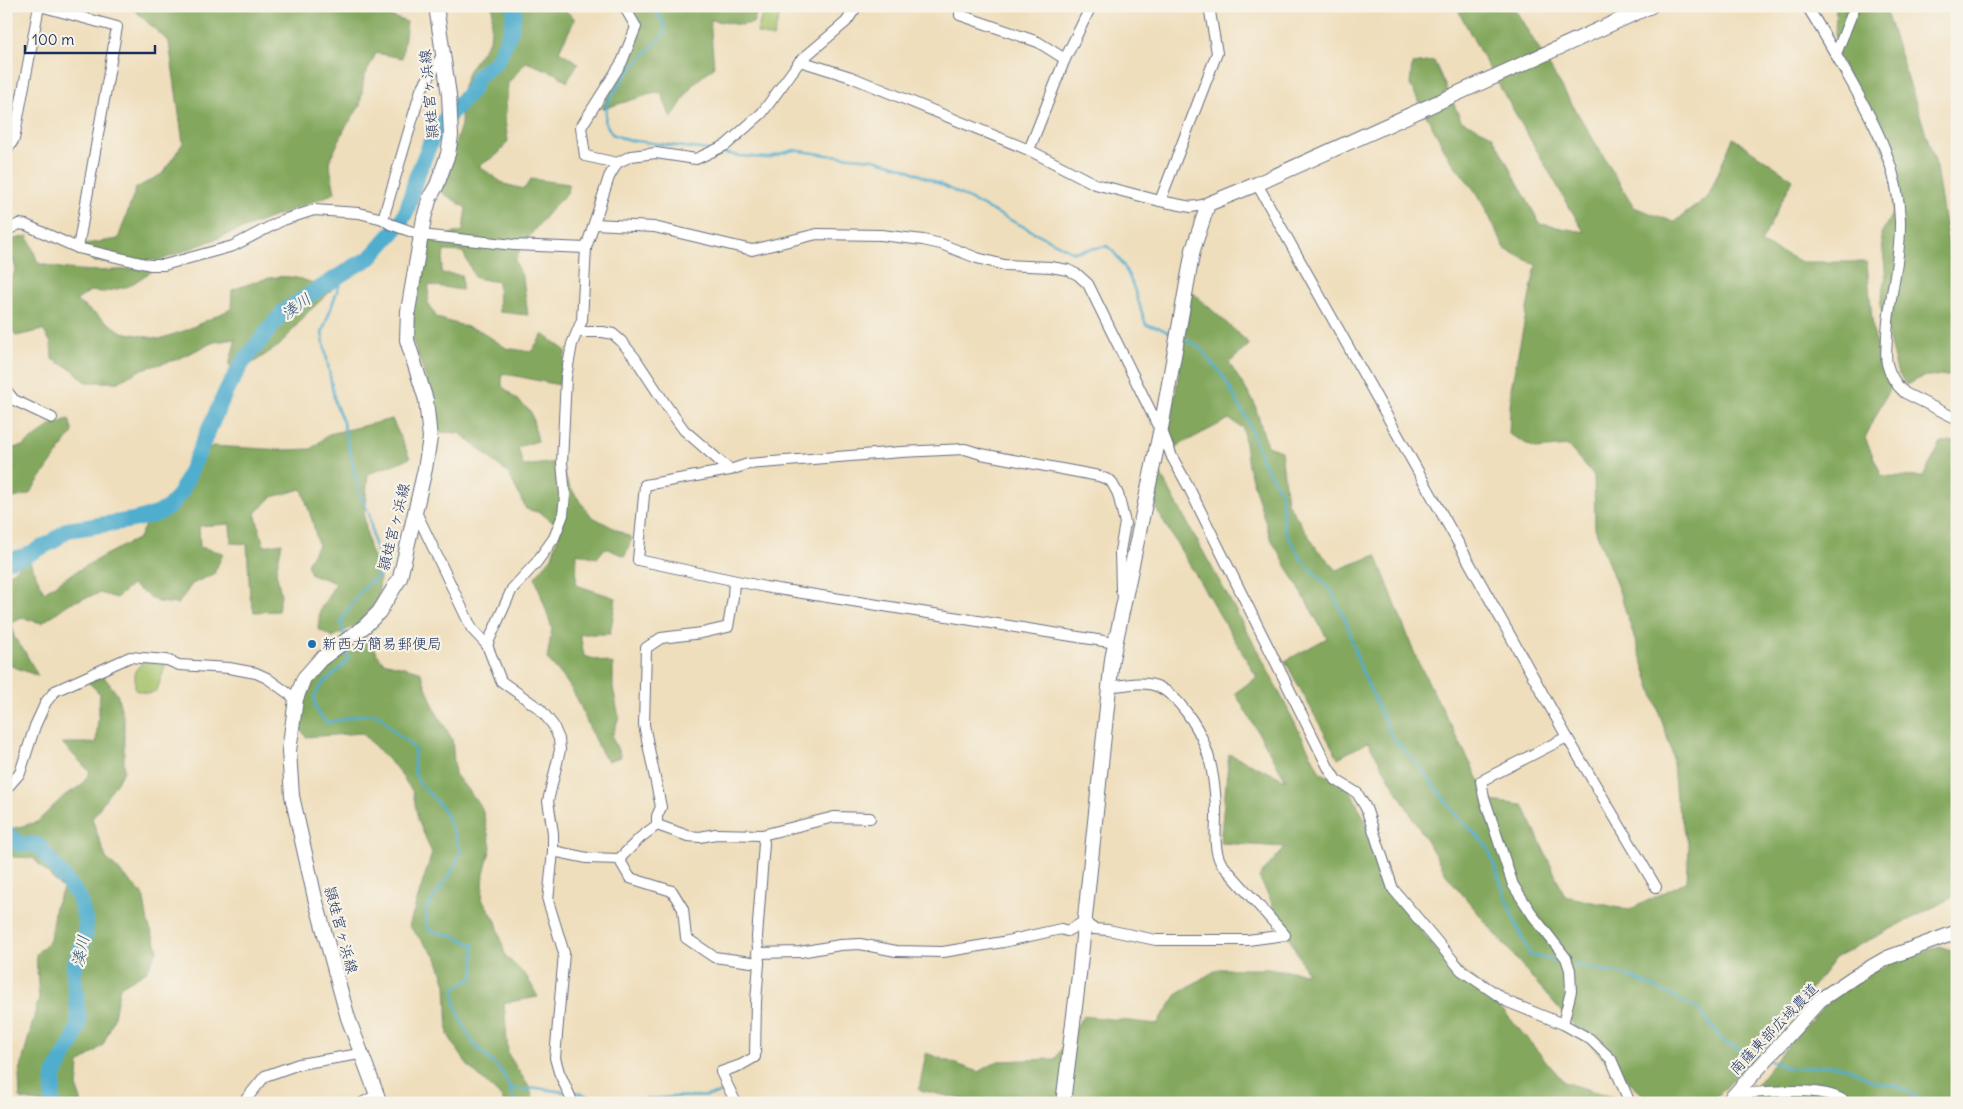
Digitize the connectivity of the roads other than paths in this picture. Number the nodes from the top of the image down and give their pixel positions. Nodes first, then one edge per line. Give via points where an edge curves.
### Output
1 (39, 6) edge
2 (436, 6) edge
3 (624, 6) edge
4 (857, 6) edge
5 (961, 6) edge
6 (1091, 6) edge
7 (1209, 6) edge
8 (1651, 6) edge
9 (1807, 6) edge
10 (1855, 6) edge
11 (442, 54) junction
12 (1836, 54) junction
13 (1065, 59) junction
14 (800, 61) junction
15 (1029, 150) junction
16 (6, 152) edge
17 (617, 164) junction
18 (1257, 184) junction
19 (1160, 201) junction
20 (1208, 204) junction
21 (387, 222) junction
22 (594, 224) junction
23 (6, 231) edge
24 (422, 235) junction
25 (78, 248) junction
26 (586, 248) junction
27 (578, 332) junction
28 (6, 390) edge
29 (52, 418) dead end
30 (1957, 419) edge
31 (1161, 428) junction
32 (730, 470) junction
33 (416, 512) junction
34 (734, 581) junction
35 (1125, 599) junction
36 (1116, 643) junction
37 (487, 644) junction
38 (1109, 687) junction
39 (296, 699) junction
40 (1567, 737) junction
41 (6, 789) edge
42 (870, 818) dead end
43 (657, 825) junction
44 (762, 835) junction
45 (553, 851) junction
46 (619, 860) junction
47 (1656, 887) dead end
48 (1084, 922) junction
49 (1957, 932) edge
50 (758, 958) junction
51 (1563, 1024) junction
52 (360, 1054) junction
53 (378, 1099) edge
54 (1730, 1099) edge
55 (243, 1103) edge
56 (362, 1103) edge
57 (573, 1103) edge
58 (736, 1103) edge
59 (1063, 1103) edge
60 (1630, 1103) edge
61 (1848, 1103) edge

1 - 16 street via 14,140
1 - 25 street via 117,27
2 - 11 street, 頴娃宮ヶ浜線
3 - 17 street via 636,27 622,62 582,127 585,156
4 - 14 street via 846,22
5 - 13 street via 960,14 1038,42
6 - 13 street
7 - 19 street via 1217,53
8 - 18 street
9 - 12 street
10 - 12 street
11 - 21 street via 421,90
11 - 24 street, 頴娃宮ヶ浜線 via 451,136 448,154 424,218
12 - 30 street via 1872,119 1893,173 1900,220 1898,257 1889,306 1888,365 1898,387 1905,393
13 - 15 street
14 - 15 street via 851,77
14 - 17 street via 762,113 726,146 696,158 656,153 631,156
15 - 19 street via 1095,184
17 - 22 street via 608,177
18 - 20 street
18 - 40 street
19 - 20 street via 1191,207
20 - 31 street via 1194,250
21 - 24 street
21 - 25 street via 342,211 314,210 283,220 233,246 164,265 150,265
22 - 26 street
22 - 31 street via 654,227 752,250 817,234 881,235 941,244 1004,265 1068,270 1088,284
23 - 25 street via 19,224 26,225
24 - 26 street via 514,245
24 - 33 street, 頴娃宮ヶ浜線 via 408,310 407,340 426,400 430,438
26 - 27 street via 582,320
27 - 32 street via 613,334 621,341 684,430
27 - 37 street via 572,344 566,377 562,463 566,495 563,515 554,538 512,589
28 - 29 street via 14,400
31 - 35 street
31 - 51 street via 1172,457 1328,767 1336,780 1357,792 1366,808 1393,889 1461,970 1508,1002
32 - 34 street via 645,485 638,560
32 - 35 street via 748,464 965,449 1099,476 1111,481 1118,494 1125,523 1120,551 1121,590
33 - 37 street via 472,629
33 - 39 street, 頴娃宮ヶ浜線 via 400,578 379,612 320,660 304,678
34 - 36 street
34 - 43 street via 728,627 661,638 646,648 644,725 661,807
35 - 36 street
36 - 38 street
37 - 45 street via 501,681 540,709 559,740 560,750 548,801
38 - 48 street
38 - 48 street via 1128,684 1158,686 1189,716 1205,746 1211,770 1217,855 1285,935 1248,940 1156,940 1094,929
39 - 41 street via 256,673 130,657 54,691 35,726 20,773
39 - 52 street, 頴娃宮ヶ浜線 via 288,751 292,796 330,952
40 - 47 street
40 - 51 street via 1481,782 1513,885 1566,958 1572,991
42 - 44 street via 834,817
43 - 44 street via 688,836
43 - 46 street
44 - 50 street
45 - 46 street
45 - 57 street via 548,901 564,953 555,1058
46 - 50 street via 630,878 672,891 683,909 686,938 714,957
48 - 50 street via 1067,931 1061,929 943,952 896,951 860,944
48 - 59 street
49 - 54 street, 南薩東部広域農道 via 1887,958 1820,1000
50 - 58 street via 755,1057 721,1072
51 - 60 street via 1590,1039 1611,1059
52 - 53 street, 頴娃宮ヶ浜線
52 - 55 street via 299,1064 265,1076
53 - 56 street
54 - 61 street via 1806,1092 1828,1093

